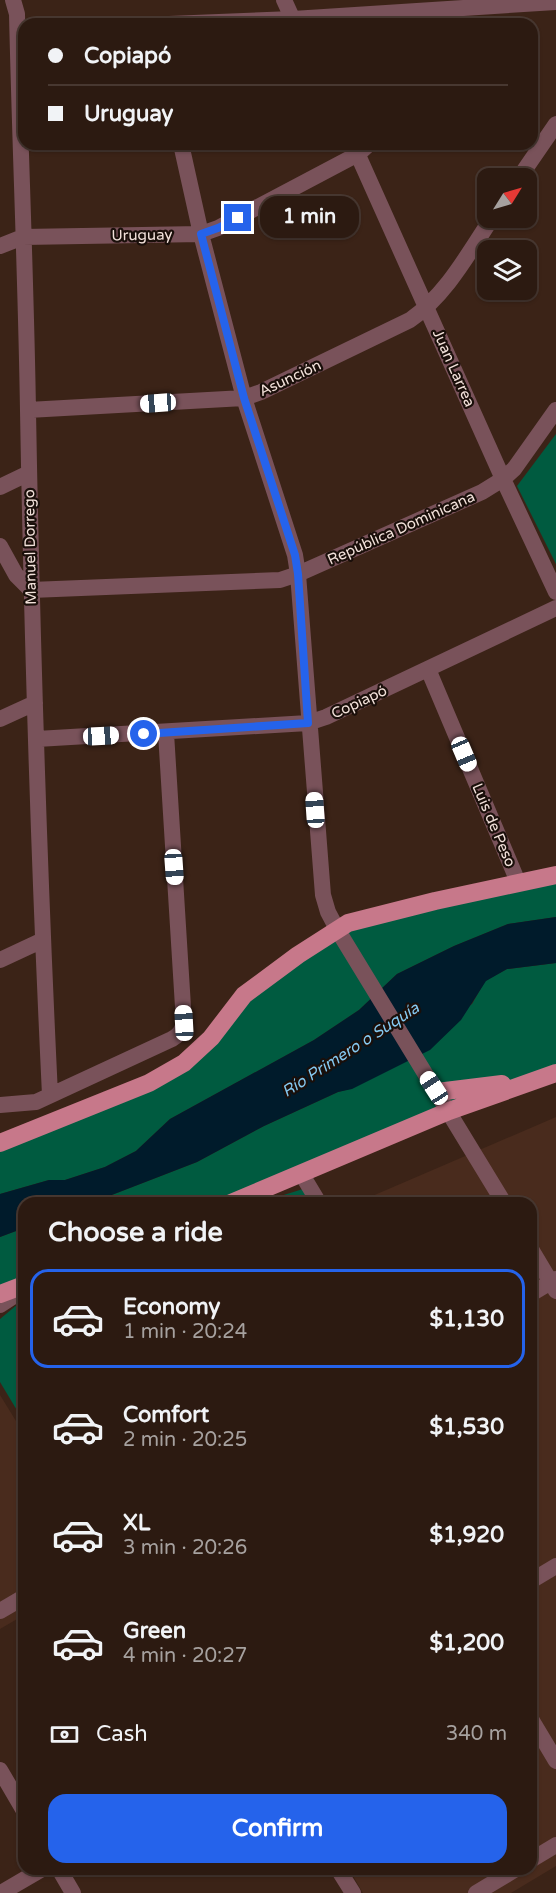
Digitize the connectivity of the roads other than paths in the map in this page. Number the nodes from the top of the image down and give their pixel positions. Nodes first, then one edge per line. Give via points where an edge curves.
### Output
1 (13, 0) edge
2 (284, 0) edge
3 (534, 2) edge
4 (556, 2) edge
5 (464, 8) junction
6 (292, 18) edge
7 (343, 18) edge
8 (457, 18) edge
9 (18, 51) edge
10 (556, 124) edge
11 (21, 150) edge
12 (182, 150) edge
13 (355, 150) edge
14 (361, 150) edge
15 (526, 168) edge
16 (485, 228) edge
17 (201, 234) junction
18 (23, 237) junction
19 (0, 246) edge
20 (427, 308) junction
21 (244, 398) junction
22 (28, 410) junction
23 (556, 410) edge
24 (29, 473) junction
25 (503, 479) junction
26 (0, 487) edge
27 (0, 546) edge
28 (298, 574) junction
29 (31, 590) junction
30 (556, 592) edge
31 (556, 608) edge
32 (428, 669) junction
33 (35, 703) junction
34 (0, 719) edge
35 (308, 723) junction
36 (166, 733) junction
37 (37, 739) junction
38 (556, 875) edge
39 (518, 882) junction
40 (337, 929) junction
41 (43, 940) junction
42 (0, 960) edge
43 (556, 1073) edge
44 (537, 1080) junction
45 (432, 1084) junction
46 (50, 1095) junction
47 (0, 1105) edge
48 (449, 1111) junction
49 (0, 1143) edge
50 (301, 1173) junction
51 (245, 1197) edge
52 (315, 1197) edge
53 (500, 1197) edge
54 (537, 1258) edge
55 (554, 1284) edge
56 (18, 1289) edge
57 (537, 1291) edge
58 (18, 1292) edge
59 (0, 1294) edge
60 (0, 1305) edge
61 (556, 1566) edge
62 (537, 1577) edge
63 (18, 1600) edge
64 (0, 1611) edge
65 (537, 1729) edge
66 (556, 1761) edge
67 (0, 1770) edge
68 (18, 1801) edge
69 (556, 1845) edge
70 (537, 1856) edge
71 (32, 1875) edge
72 (62, 1875) edge
73 (342, 1875) edge
74 (506, 1875) edge
75 (2, 1893) edge
76 (73, 1893) edge
77 (353, 1893) edge
78 (476, 1893) edge

1 - 9 street, Manuel Dorrego
2 - 6 street
3 - 4 street
3 - 5 street
5 - 7 street
5 - 8 street
10 - 15 street
11 - 18 street, Manuel Dorrego
12 - 17 street
13 - 17 street, Uruguay
14 - 20 street, Juan Larrea
16 - 20 street, Asunción
17 - 18 street, Uruguay
17 - 21 street
18 - 19 street, Uruguay
18 - 22 street, Manuel Dorrego
20 - 21 street, Asunción via 410,320
20 - 25 street, Juan Larrea
21 - 22 street, Asunción
21 - 28 street
22 - 24 street, Manuel Dorrego
23 - 25 street, República Dominicana
24 - 26 street
24 - 29 street, Manuel Dorrego
25 - 28 street, República Dominicana
25 - 30 street, Juan Larrea
27 - 29 street via 16,575
28 - 29 street, República Dominicana via 280,580
28 - 35 street
29 - 33 street, Manuel Dorrego
31 - 32 street, Copiapó
32 - 35 street, Copiapó
32 - 39 street, Luis de Peso
33 - 34 street
33 - 37 street, Manuel Dorrego
35 - 36 street, Copiapó
35 - 40 street via 323,895
36 - 37 street, Copiapó
36 - 46 street via 184,1023 178,1035
37 - 41 street, Manuel Dorrego
38 - 39 main road
39 - 40 main road via 359,919
40 - 45 street
40 - 49 main road via 244,995 211,1038 184,1064 148,1083
41 - 42 street
41 - 46 street, Manuel Dorrego
43 - 44 main road
44 - 45 main road
44 - 48 main road
45 - 48 street
46 - 47 street via 36,1101
48 - 50 main road
48 - 53 street
50 - 51 main road
50 - 52 street
54 - 55 street
55 - 57 street
56 - 59 main road
58 - 60 street
61 - 62 street
63 - 64 street
65 - 66 street
67 - 68 street
69 - 70 street
71 - 75 street
72 - 76 street
73 - 77 street
74 - 78 street

